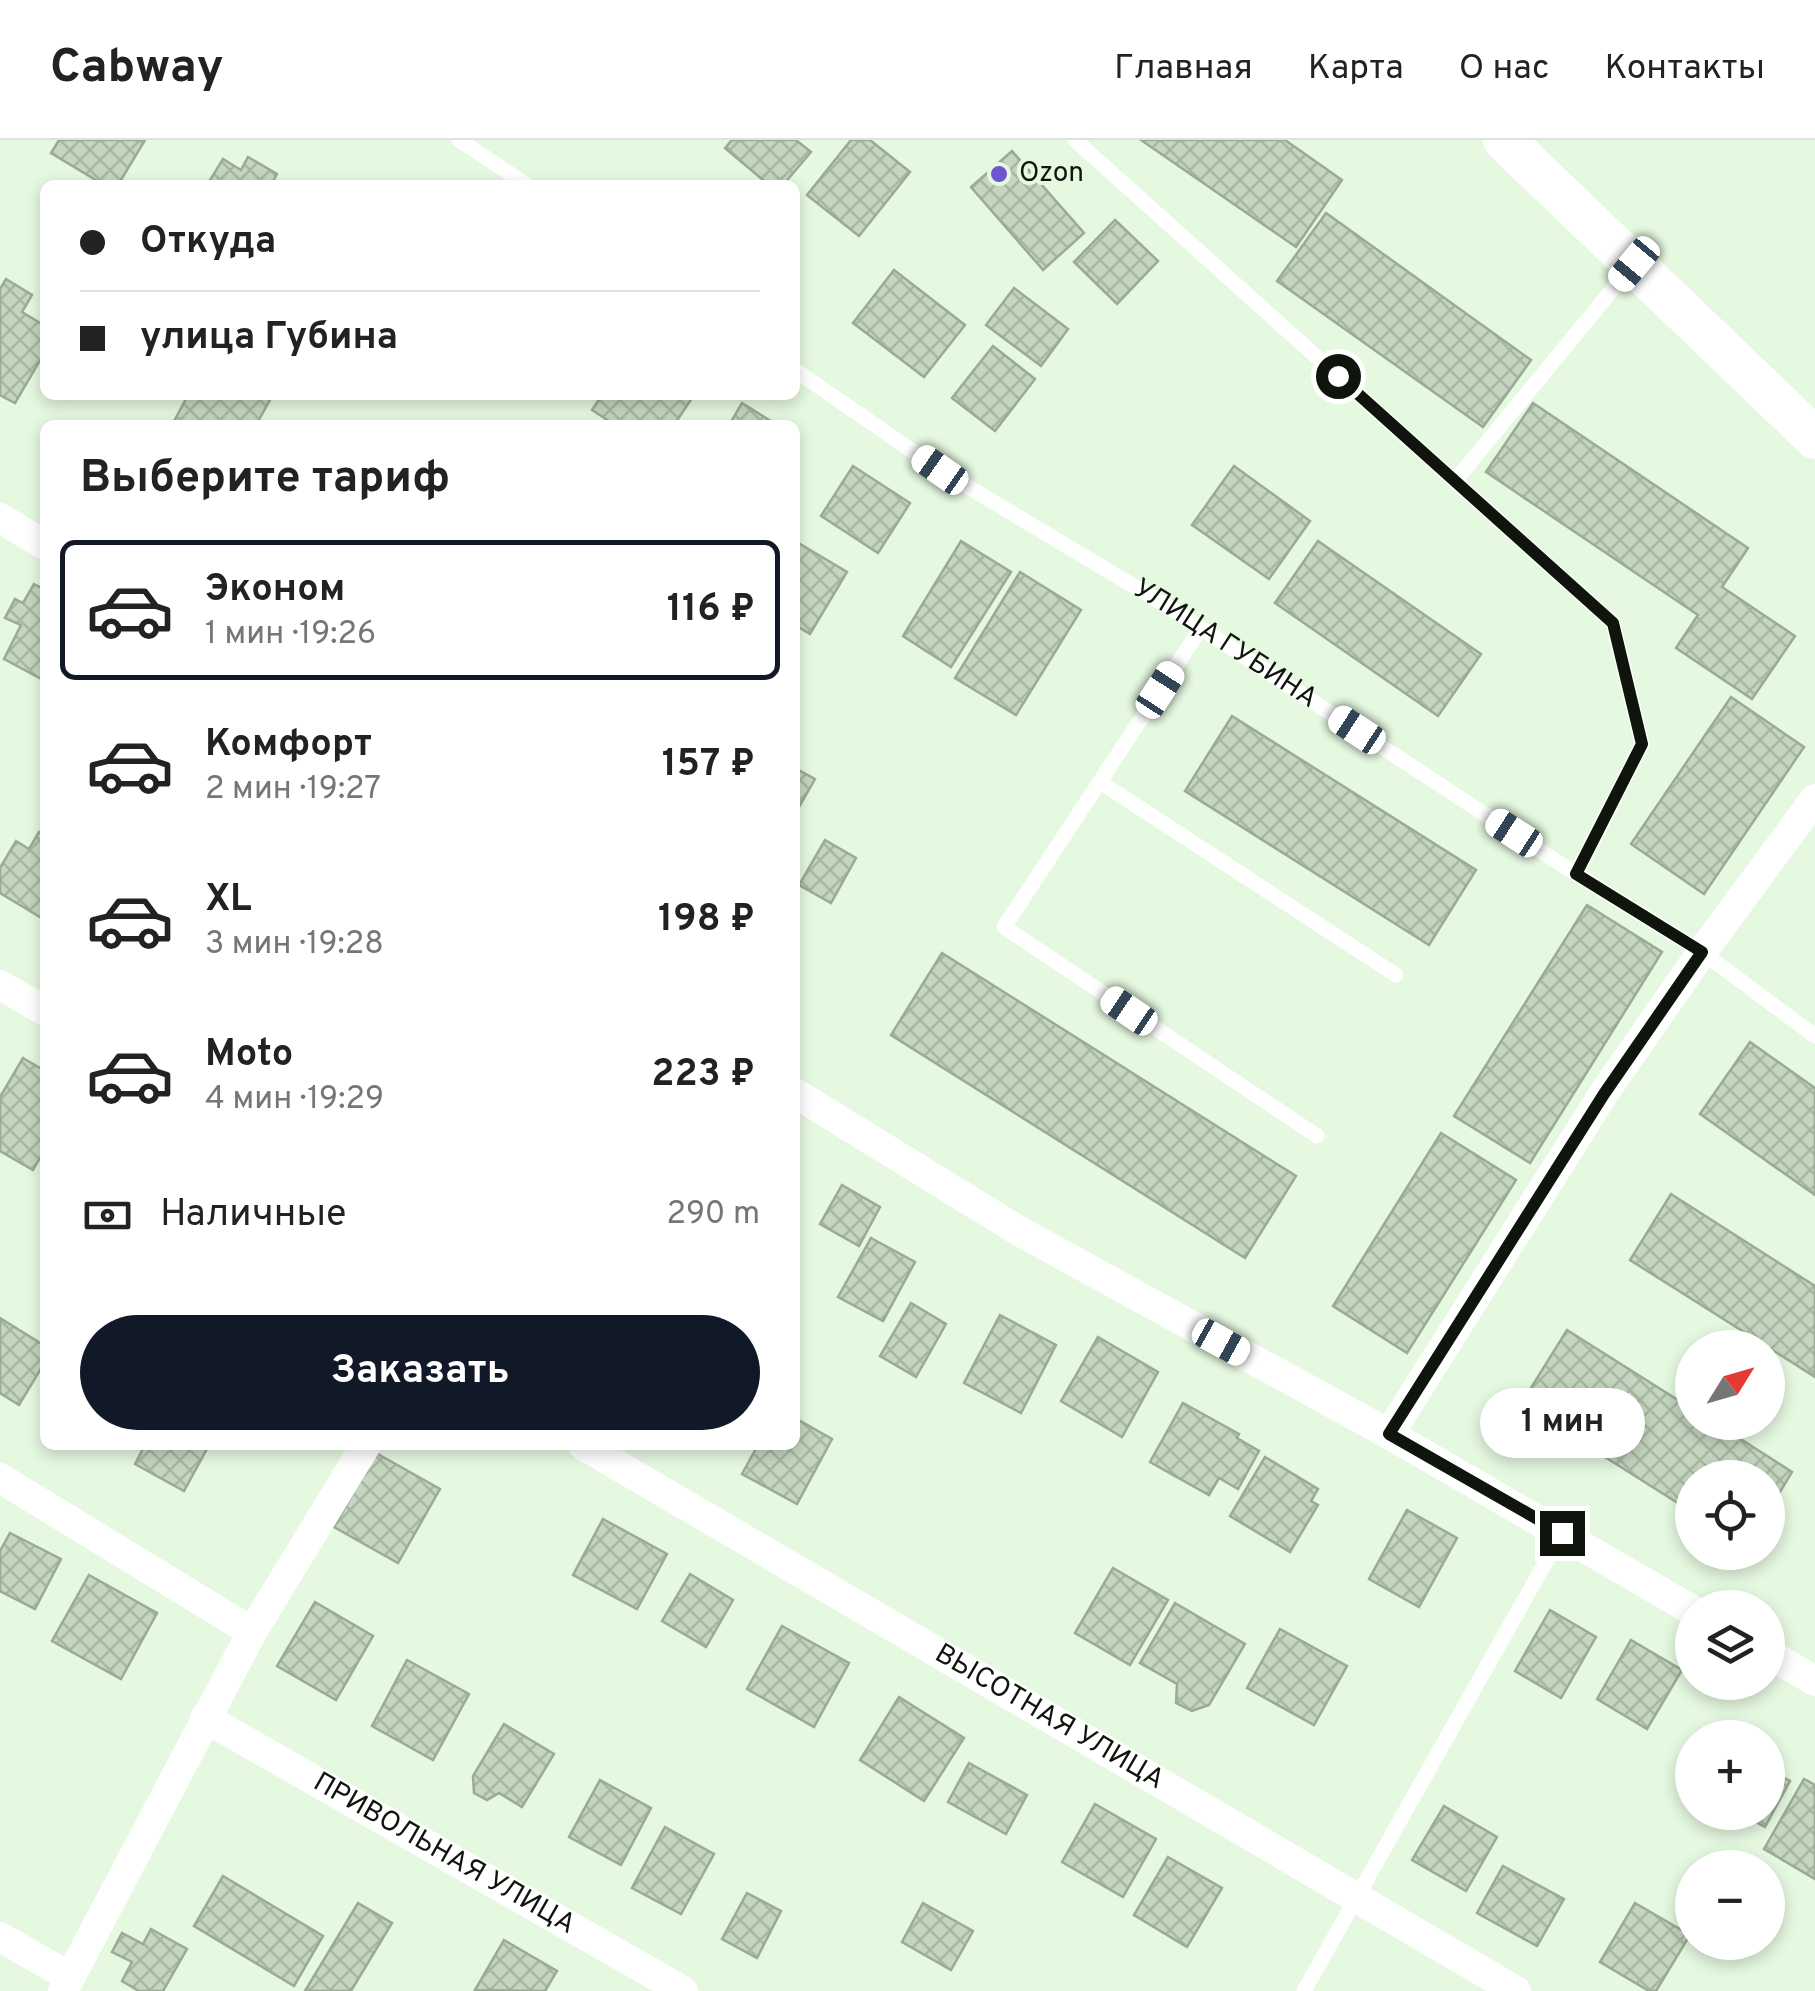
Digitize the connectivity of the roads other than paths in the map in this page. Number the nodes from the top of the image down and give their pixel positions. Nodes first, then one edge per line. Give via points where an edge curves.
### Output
1 (458, 140) edge
2 (1075, 140) edge
3 (1504, 140) edge
4 (518, 180) edge
5 (1634, 264) junction
6 (800, 373) edge
7 (1815, 438) edge
8 (1455, 481) junction
9 (0, 518) edge
10 (40, 542) edge
11 (1200, 628) junction
12 (1100, 782) junction
13 (1815, 799) edge
14 (1576, 874) junction
15 (1702, 952) junction
16 (1396, 975) dead end
17 (0, 985) edge
18 (40, 1008) edge
19 (1815, 1036) edge
20 (800, 1095) edge
21 (1317, 1136) dead end
22 (1389, 1434) junction
23 (363, 1450) edge
24 (592, 1450) edge
25 (0, 1478) edge
26 (1562, 1533) junction
27 (1675, 1600) edge
28 (252, 1632) junction
29 (1785, 1664) edge
30 (1815, 1681) edge
31 (205, 1718) junction
32 (1357, 1897) junction
33 (0, 1937) edge
34 (66, 1984) edge
35 (683, 1991) edge
36 (1304, 1991) edge
37 (1516, 1991) edge

1 - 4 lane
2 - 8 lane
3 - 5 street
5 - 7 street
5 - 8 lane
6 - 11 lane, УЛИЦА ГУБИНА via 940,470
8 - 14 lane via 1613,623 1642,744
9 - 10 street
11 - 12 lane
11 - 14 lane, УЛИЦА ГУБИНА
12 - 16 lane
12 - 21 lane via 1004,928
13 - 15 street
14 - 15 lane, УЛИЦА ГУБИНА
15 - 19 lane, УЛИЦА ГУБИНА
15 - 22 street
17 - 18 street
20 - 22 street via 1019,1231
22 - 26 street
23 - 28 street
24 - 32 street, ВЫСОТНАЯ УЛИЦА
25 - 28 street
26 - 27 street
26 - 32 lane
28 - 31 street
29 - 30 street
31 - 34 street
31 - 35 street, ПРИВОЛЬНАЯ УЛИЦА
32 - 36 lane
32 - 37 street, ВЫСОТНАЯ УЛИЦА
33 - 34 street

